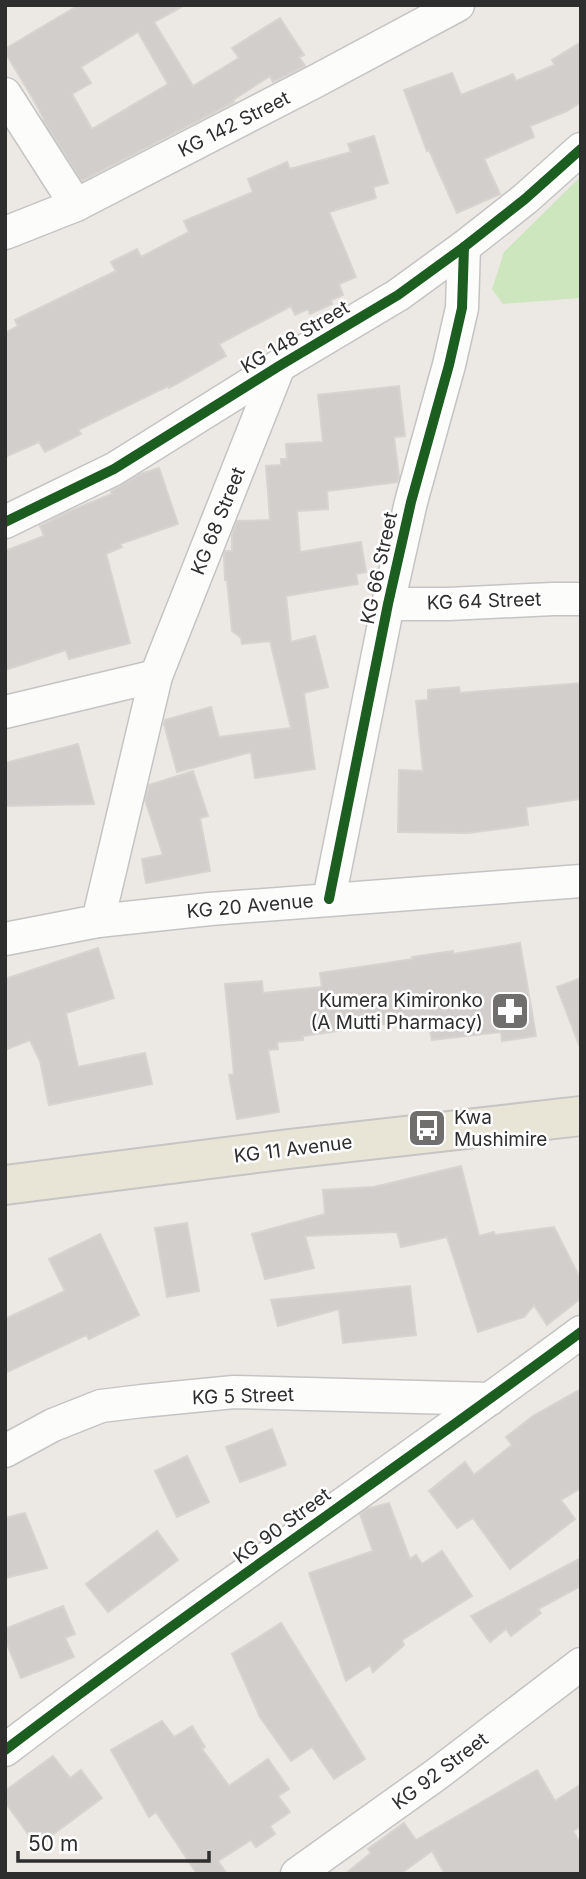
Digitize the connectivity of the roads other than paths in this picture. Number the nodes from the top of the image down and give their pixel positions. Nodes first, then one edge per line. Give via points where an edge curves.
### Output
1 (458, 5) edge
2 (5, 94) edge
3 (581, 149) edge
4 (76, 205) junction
5 (5, 233) edge
6 (464, 247) junction
7 (279, 366) junction
8 (5, 522) edge
9 (581, 599) edge
10 (388, 604) junction
11 (156, 676) junction
12 (5, 712) edge
13 (581, 881) edge
14 (328, 899) junction
15 (98, 921) junction
16 (5, 939) edge
17 (581, 1116) edge
18 (5, 1185) edge
19 (581, 1332) edge
20 (490, 1399) junction
21 (5, 1451) edge
22 (581, 1664) edge
23 (5, 1750) edge
24 (297, 1874) edge

1 - 4 street, KG 142 Street
2 - 4 street
3 - 6 street, KG 148 Street
4 - 5 street, KG 142 Street
6 - 7 street, KG 148 Street via 398,295
6 - 10 street, KG 66 Street via 462,308
7 - 8 street, KG 148 Street via 114,469
7 - 11 street, KG 68 Street
9 - 10 street, KG 64 Street
10 - 14 street, KG 66 Street
11 - 12 street
11 - 15 street, KG 68 Street
13 - 14 street, KG 20 Avenue
14 - 15 street, KG 20 Avenue
15 - 16 street, KG 20 Avenue
17 - 18 main road, KG 11 Avenue
19 - 20 street, KG 90 Street
20 - 21 street, KG 5 Street via 234,1392 142,1401 101,1406
20 - 23 street, KG 90 Street
22 - 24 street, KG 92 Street

